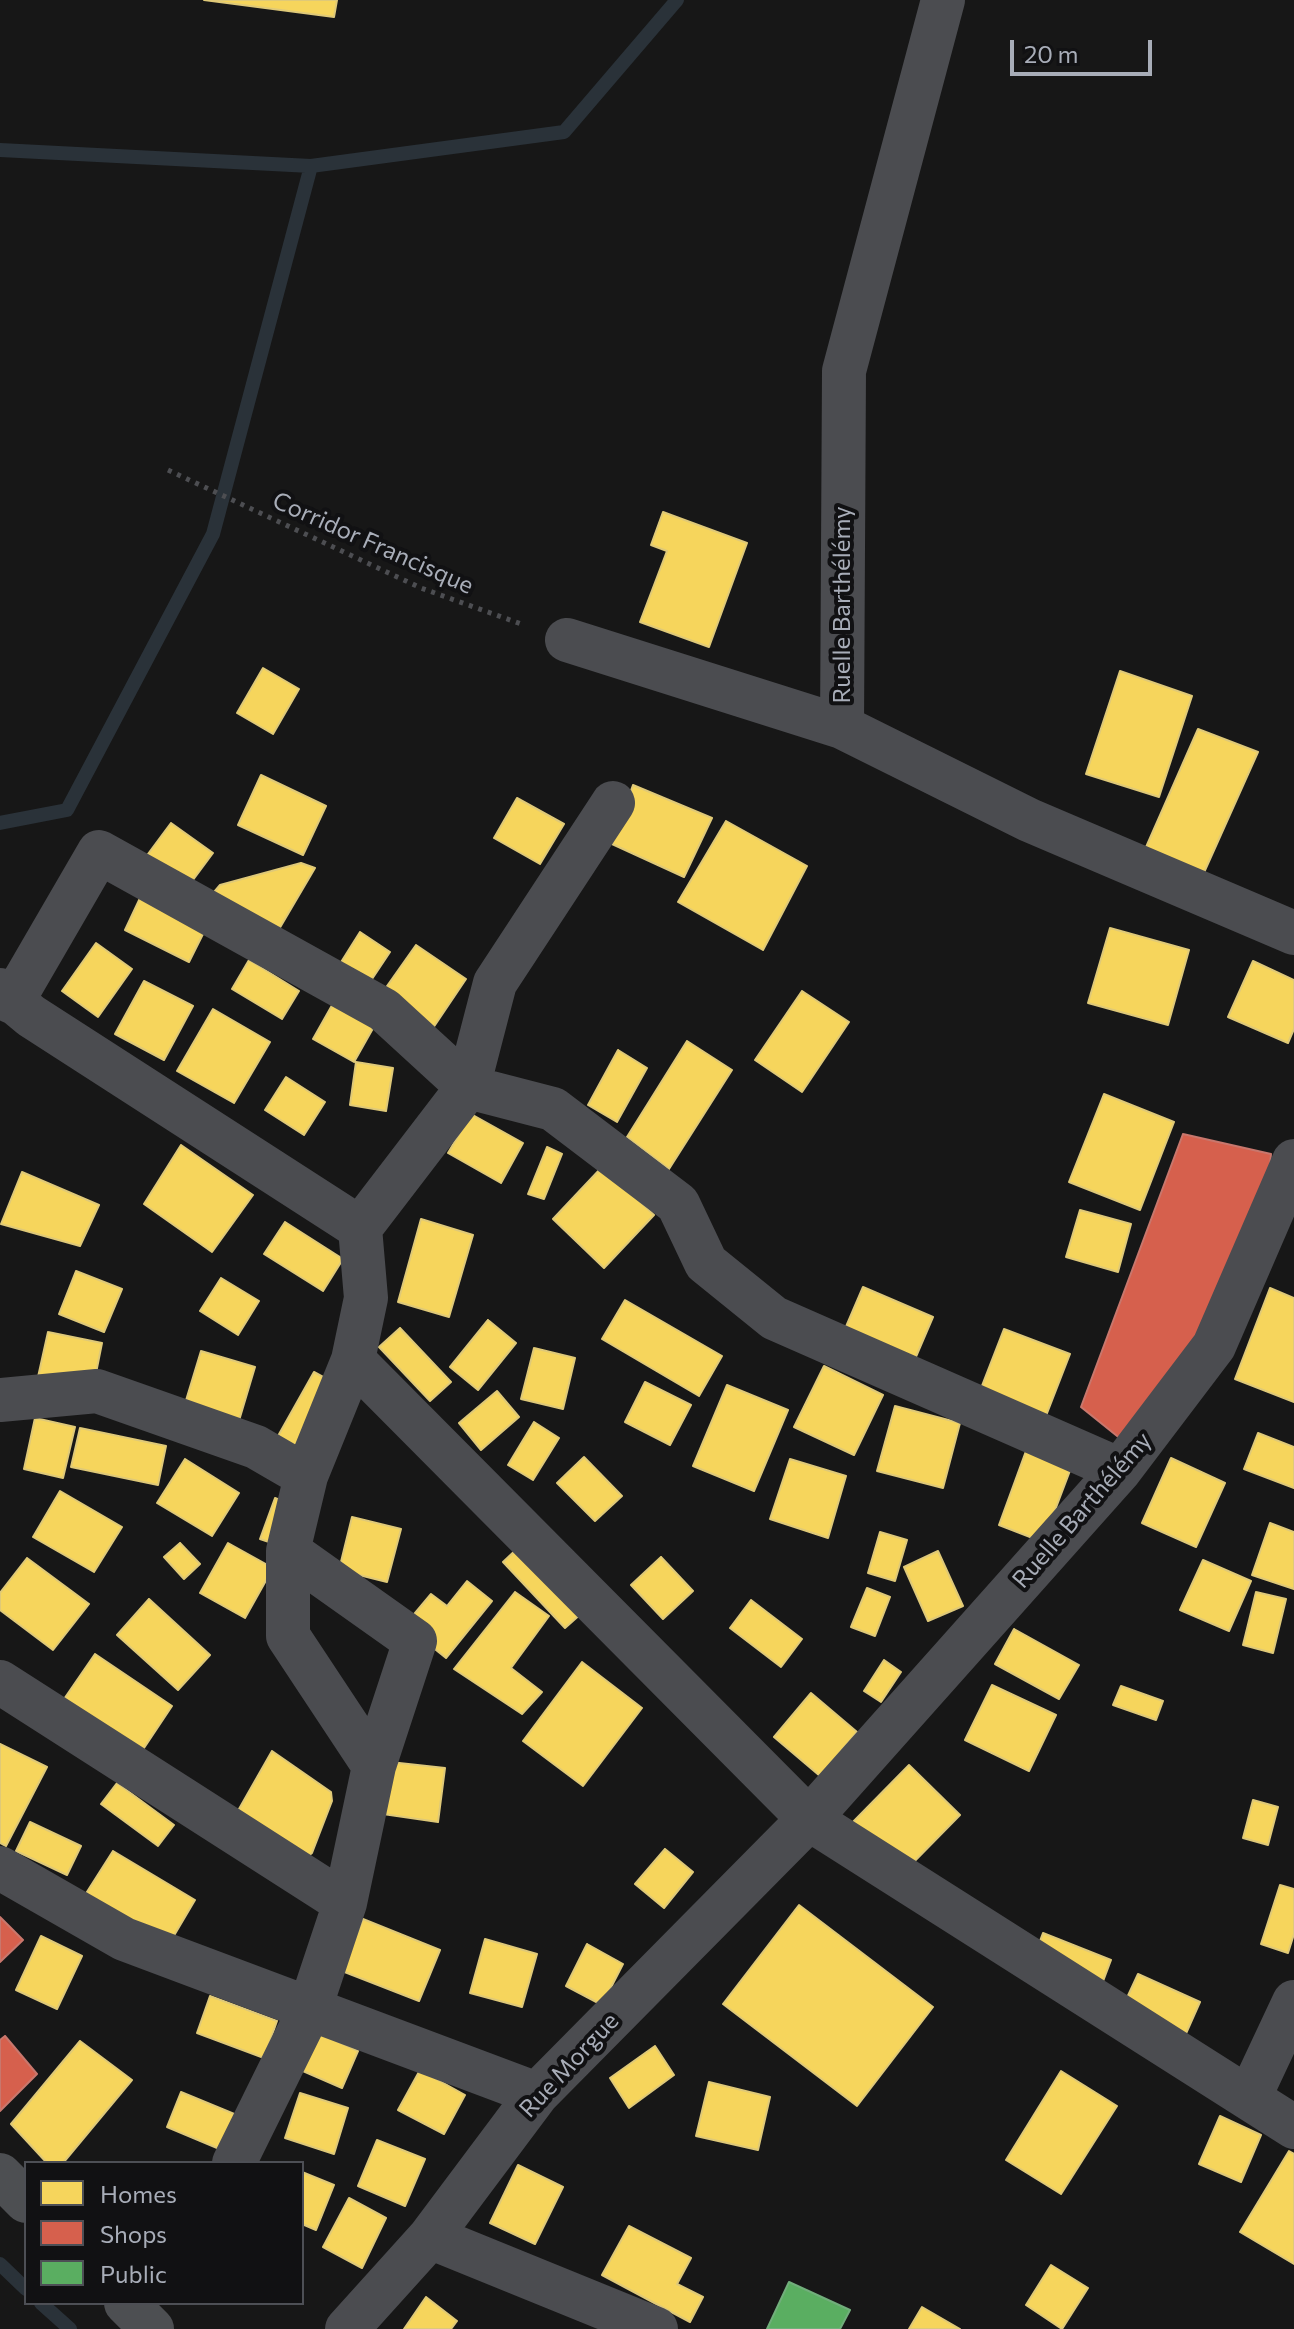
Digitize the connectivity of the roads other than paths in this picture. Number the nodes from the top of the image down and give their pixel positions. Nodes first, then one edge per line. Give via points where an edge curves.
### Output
1 (943, 0) edge
2 (567, 640) road end
3 (842, 727) junction
4 (613, 803) dead end
5 (1294, 933) edge
6 (16, 1004) edge
7 (468, 1087) junction
8 (1294, 1161) edge
9 (360, 1228) junction
10 (353, 1360) junction
11 (0, 1400) edge
12 (1120, 1470) junction
13 (306, 1476) junction
14 (288, 1551) junction
15 (0, 1682) edge
16 (374, 1766) junction
17 (809, 1819) junction
18 (0, 1868) edge
19 (345, 1903) junction
20 (1294, 2002) edge
21 (309, 2011) junction
22 (537, 2094) junction
23 (1249, 2098) junction
24 (1294, 2127) edge
25 (235, 2161) edge
26 (0, 2175) edge
27 (24, 2199) edge
28 (430, 2237) junction
29 (128, 2305) edge
30 (165, 2305) edge
31 (152, 2329) edge
32 (347, 2329) edge
33 (656, 2329) edge

1 - 3 street, Ruelle Barthélémy via 844,371
2 - 3 street
3 - 5 street, Ruelle Barthélémy via 1029,820
4 - 7 street via 495,983
6 - 7 street via 99,852 384,1010
6 - 9 street
7 - 9 street
7 - 12 street via 553,1109 678,1204 706,1263 774,1318
8 - 12 street, Ruelle Barthélémy via 1214,1346
9 - 10 street via 366,1298
10 - 13 street
10 - 17 street
11 - 13 street via 97,1391 256,1447
12 - 17 street, Ruelle Barthélémy
13 - 14 street
14 - 16 street via 288,1636
14 - 16 street via 415,1641
15 - 19 street
16 - 19 street
17 - 22 street, Rue Morgue
17 - 23 street
18 - 21 street via 124,1939
19 - 21 street
20 - 23 street
21 - 22 street
21 - 25 street
22 - 28 street, Rue Morgue
23 - 24 street
26 - 27 main road
28 - 32 street, Rue Morgue
28 - 33 street
29 - 31 main road
30 - 31 street

